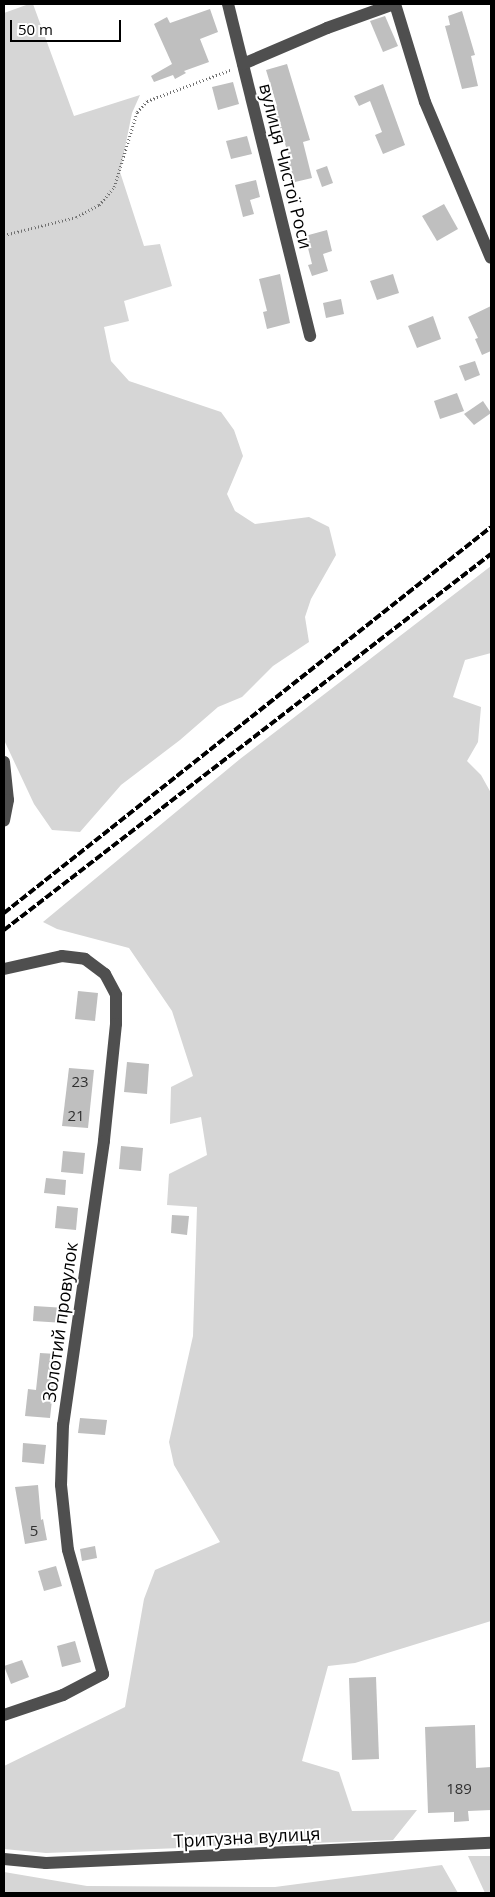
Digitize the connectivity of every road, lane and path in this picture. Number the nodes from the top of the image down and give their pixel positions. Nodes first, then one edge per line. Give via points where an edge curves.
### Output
1 (228, 4) edge
2 (395, 4) edge
3 (243, 64) junction
4 (4, 235) edge
5 (491, 258) edge
6 (310, 336) dead end
7 (4, 762) edge
8 (4, 821) edge
9 (4, 969) edge
10 (4, 1715) edge
11 (491, 1843) edge
12 (4, 1859) edge

1 - 3 street, вулиця Чистої Роси
2 - 3 street
2 - 5 street via 425,102
3 - 4 path via 147,101 137,112 114,187 99,205 76,217
3 - 6 street, вулиця Чистої Роси
7 - 8 street via 8,800
9 - 10 street, Золотий провулок via 62,956 85,959 105,974 116,995 104,1141 63,1425 61,1485 68,1550 103,1674 63,1695
11 - 12 street, Тритузна вулиця via 55,1862

